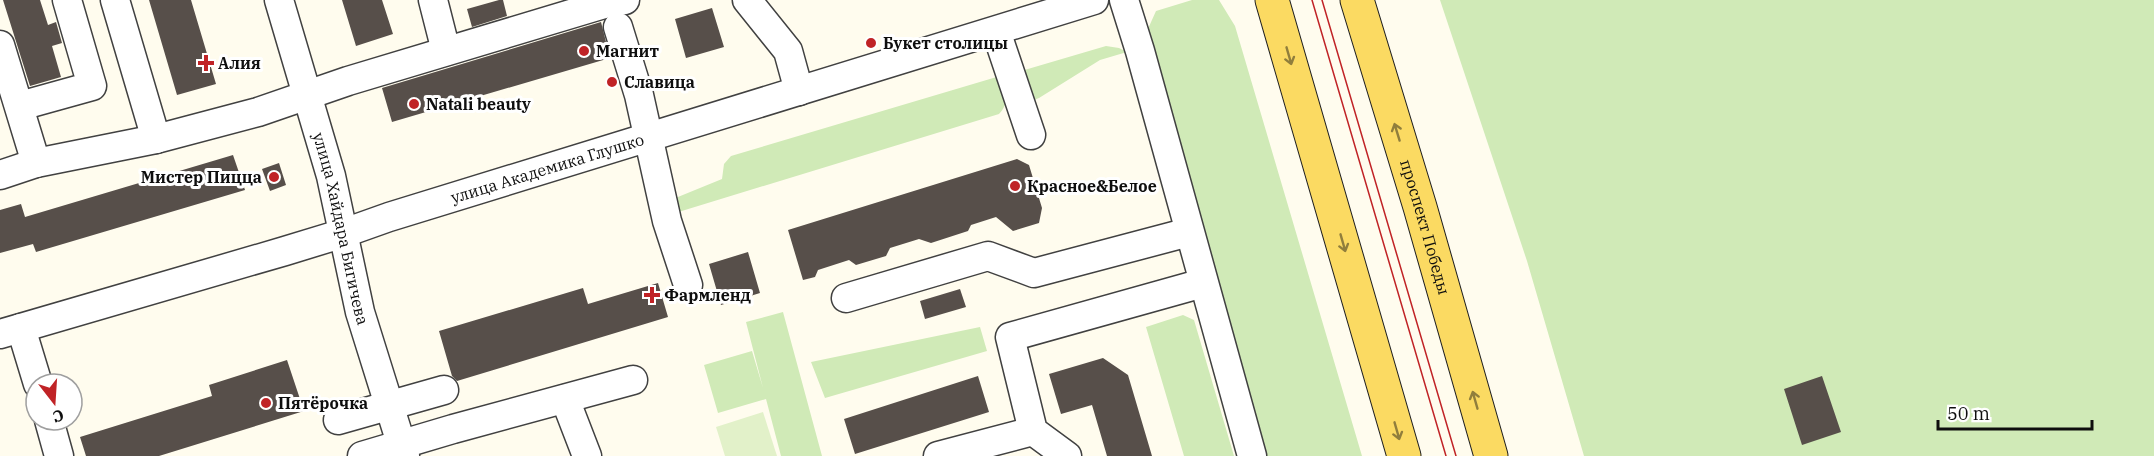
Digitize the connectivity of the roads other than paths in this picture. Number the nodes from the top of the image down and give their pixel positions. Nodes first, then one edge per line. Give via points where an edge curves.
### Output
1 (67, 0) edge
2 (115, 0) edge
3 (279, 0) edge
4 (434, 0) edge
5 (626, 0) edge
6 (747, 0) edge
7 (1094, 0) edge
8 (1124, 0) edge
9 (1272, 0) edge
10 (1357, 0) edge
11 (618, 27) dead end
12 (996, 31) junction
13 (0, 45) edge
14 (446, 51) junction
15 (799, 91) junction
16 (309, 95) junction
17 (20, 106) junction
18 (1031, 135) dead end
19 (647, 137) junction
20 (156, 139) junction
21 (36, 163) junction
22 (0, 175) edge
23 (1189, 232) junction
24 (344, 233) junction
25 (1203, 283) junction
26 (688, 285) dead end
27 (846, 298) dead end
28 (10, 331) edge
29 (32, 372) edge
30 (633, 380) dead end
31 (444, 390) dead end
32 (565, 399) junction
33 (389, 405) junction
34 (338, 420) dead end
35 (1033, 431) junction
36 (52, 432) edge
37 (403, 450) edge
38 (59, 456) edge
39 (362, 456) edge
40 (586, 456) edge
41 (938, 456) edge
42 (1067, 456) edge
43 (1252, 456) edge
44 (1404, 456) edge
45 (1491, 456) edge

1 - 17 street via 92,86
2 - 20 street
3 - 16 street, улица Хайдара Бигичева
4 - 14 street
5 - 14 street
6 - 15 street via 788,51
7 - 12 street, улица Академика Глушко
8 - 23 street
9 -> 44 main road
45 -> 10 main road, проспект Победы
11 - 19 street
12 - 15 street, улица Академика Глушко
12 - 18 street
13 - 17 street
14 - 16 street
15 - 19 street, улица Академика Глушко
16 - 20 street
16 - 24 street, улица Хайдара Бигичева
17 - 21 street
19 - 24 street, улица Академика Глушко
19 - 26 street via 667,221
20 - 21 street
21 - 22 street
23 - 25 street
23 - 27 street via 1034,273 988,256
24 - 28 street, улица Академика Глушко
24 - 33 street, улица Хайдара Бигичева via 360,312
25 - 35 street via 1010,337
25 - 43 street
28 - 29 street
30 - 32 street
31 - 33 street
32 - 37 street
32 - 40 street
33 - 34 street
33 - 37 street, улица Хайдара Бигичева
35 - 41 street
35 - 42 street
36 - 38 street
37 - 39 street

